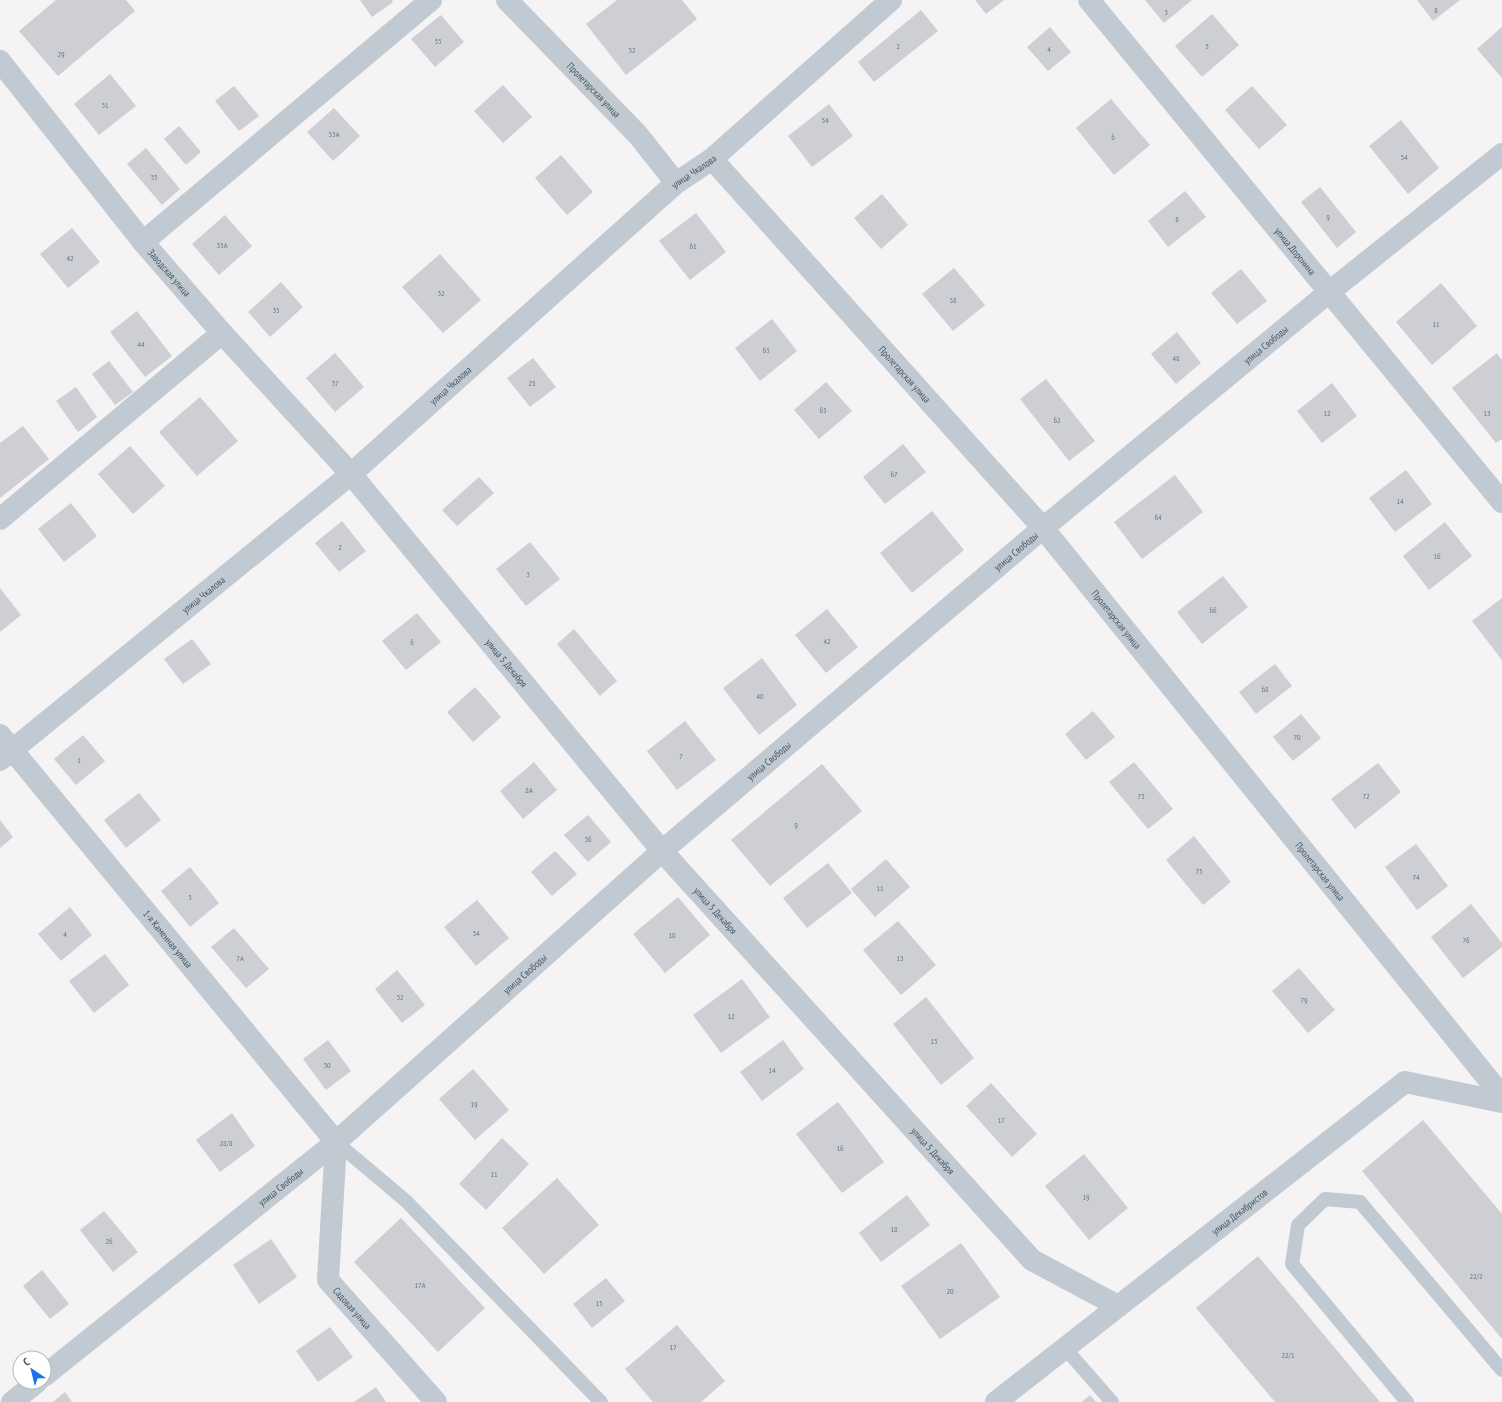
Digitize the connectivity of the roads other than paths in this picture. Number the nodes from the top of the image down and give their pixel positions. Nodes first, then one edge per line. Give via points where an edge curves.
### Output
1 (431, 0) edge
2 (507, 0) edge
3 (891, 0) edge
4 (1089, 0) edge
5 (0, 61) edge
6 (1502, 154) edge
7 (712, 159) junction
8 (676, 183) junction
9 (143, 242) junction
10 (1328, 293) junction
11 (222, 333) junction
12 (351, 474) junction
13 (1502, 502) edge
14 (0, 519) edge
15 (1043, 528) junction
16 (4, 748) edge
17 (662, 851) junction
18 (1502, 1096) edge
19 (1502, 1102) edge
20 (336, 1142) junction
21 (1118, 1306) junction
22 (1064, 1347) junction
23 (52, 1370) edge
24 (1502, 1370) edge
25 (27, 1390) edge
26 (12, 1402) edge
27 (436, 1402) edge
28 (600, 1402) edge
29 (996, 1402) edge
30 (1112, 1402) edge
31 (1407, 1402) edge

1 - 9 street
2 - 8 street, Пролетарская улица via 638,135
3 - 7 street, улица Чкалова
4 - 10 street, улица Доронина
5 - 9 street, Заводская улица
6 - 10 street, улица Свободы
7 - 8 street, улица Чкалова
7 - 15 street, Пролетарская улица
8 - 12 street, улица Чкалова
9 - 11 street, Заводская улица
10 - 13 street, улица Доронина
10 - 15 street, улица Свободы
11 - 12 street, Заводская улица
11 - 14 street
12 - 16 street, улица Чкалова
12 - 17 street, улица 5 Декабря
15 - 17 street, улица Свободы
15 - 18 street, Пролетарская улица
16 - 20 street, 1-я Каменная улица
17 - 20 street, улица Свободы
17 - 21 street, улица 5 Декабря via 1032,1260
19 - 21 street, улица Декабристов via 1404,1082
20 - 23 street, улица Свободы
20 - 27 street, Садовая улица via 328,1280
20 - 28 lane via 406,1201
21 - 22 street, улица Декабристов
22 - 29 street, улица Декабристов
22 - 30 lane
24 - 31 lane via 1360,1202 1325,1199 1298,1225 1292,1264
25 - 26 street

